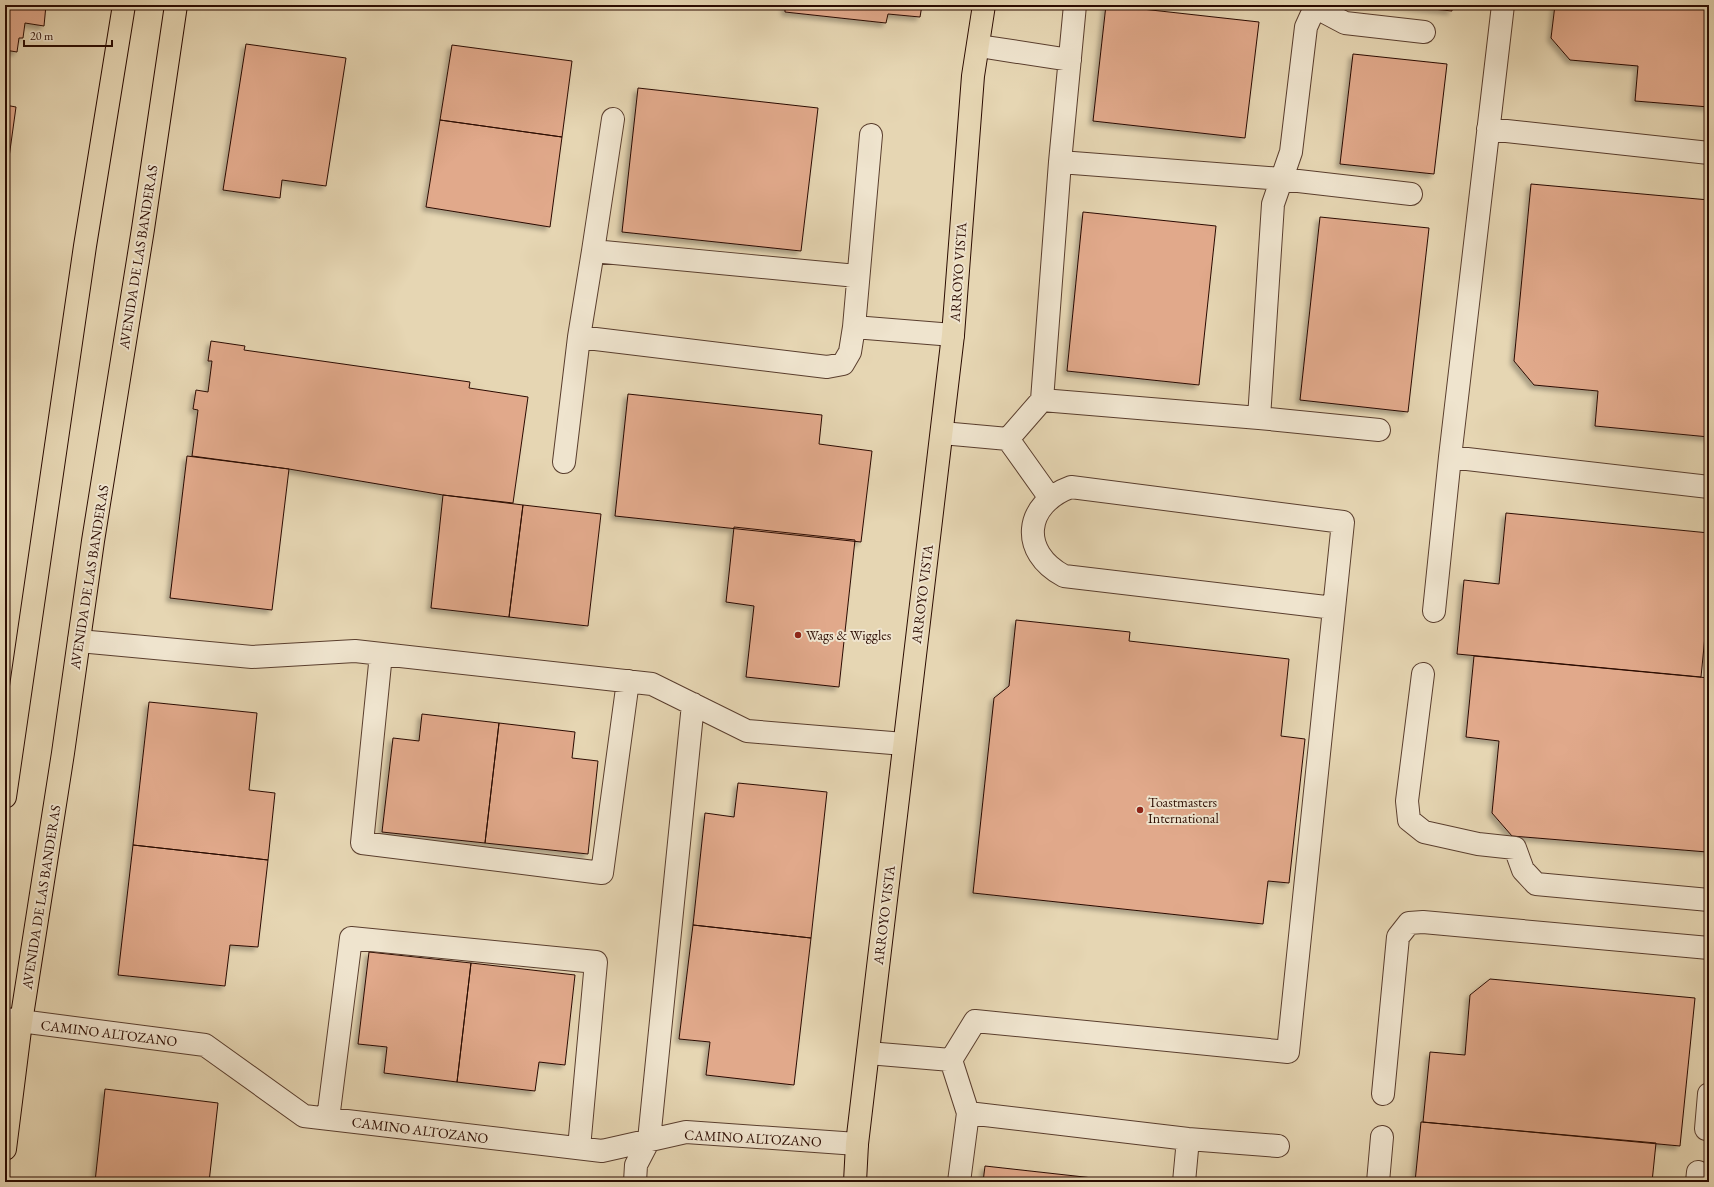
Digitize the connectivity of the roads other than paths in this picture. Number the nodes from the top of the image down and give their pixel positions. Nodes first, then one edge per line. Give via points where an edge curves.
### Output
1 (124, 5) edge
2 (176, 5) edge
3 (984, 5) edge
4 (1075, 5) edge
5 (1503, 5) edge
6 (1314, 6) edge
7 (1424, 32) dead end
8 (979, 46) junction
9 (1070, 60) junction
10 (613, 119) dead end
11 (1488, 129) junction
12 (872, 135) dead end
13 (1709, 153) edge
14 (1060, 162) junction
15 (1281, 179) junction
16 (1411, 194) dead end
17 (593, 252) junction
18 (857, 276) junction
19 (854, 327) junction
20 (953, 335) junction
21 (579, 337) junction
22 (1042, 400) junction
23 (1259, 418) junction
24 (1379, 430) dead end
25 (942, 434) junction
26 (1008, 439) junction
27 (1450, 457) junction
28 (564, 462) dead end
29 (1709, 487) edge
30 (1050, 498) junction
31 (1334, 608) junction
32 (1434, 611) dead end
33 (79, 641) junction
34 (381, 654) junction
35 (1423, 674) dead end
36 (628, 681) junction
37 (693, 704) junction
38 (904, 744) junction
39 (5, 797) edge
40 (1709, 900) edge
41 (1709, 948) edge
42 (13, 1021) edge
43 (868, 1053) junction
44 (951, 1060) junction
45 (1383, 1094) dead end
46 (1709, 1094) edge
47 (968, 1113) junction
48 (328, 1119) junction
49 (1706, 1129) dead end
50 (1382, 1137) dead end
51 (1188, 1139) junction
52 (648, 1140) junction
53 (857, 1144) junction
54 (1278, 1146) dead end
55 (579, 1148) junction
56 (5, 1149) edge
57 (635, 1182) edge
58 (855, 1182) edge
59 (959, 1182) edge
60 (1184, 1182) edge
61 (1378, 1182) edge

1 - 39 main road via 85,246
2 - 33 main road, AVENIDA DE LAS BANDERAS
3 - 8 main road, ARROYO VISTA
4 - 9 lane
5 - 11 lane
6 - 7 lane via 1345,23
6 - 15 lane via 1306,27 1291,152
8 - 9 lane
8 - 20 main road, ARROYO VISTA via 973,76
9 - 14 lane
10 - 17 lane
11 - 13 lane
11 - 27 lane
12 - 18 lane
14 - 15 lane
14 - 22 lane
15 - 16 lane
15 - 23 lane via 1273,204
17 - 18 lane
17 - 21 lane
18 - 19 lane
19 - 20 lane
19 - 21 lane via 850,352 843,364 827,367
20 - 25 main road, ARROYO VISTA
21 - 28 lane
22 - 23 lane
22 - 26 lane
23 - 24 lane
25 - 26 lane
25 - 38 main road, ARROYO VISTA
26 - 30 lane
27 - 29 lane
27 - 32 lane
30 - 31 lane via 1037,514 1033,529 1034,544 1040,558 1051,569 1064,576
30 - 31 lane via 1057,492 1071,487 1344,522
31 - 44 lane via 1288,1052 975,1021
33 - 34 lane via 252,657 355,651
33 - 42 main road, AVENIDA DE LAS BANDERAS
34 - 36 lane
34 - 36 lane via 362,843 602,873
35 - 40 lane via 1407,801 1409,820 1424,832 1478,844 1515,848 1523,870 1536,884
36 - 37 lane via 652,684
37 - 38 lane via 747,731
37 - 52 lane
38 - 43 main road, ARROYO VISTA
41 - 45 lane via 1423,922 1409,923 1398,937
42 - 48 lane, CAMINO ALTOZANO via 205,1045 304,1116
42 - 56 main road, AVENIDA DE LAS BANDERAS
43 - 44 lane
43 - 53 main road, ARROYO VISTA
44 - 47 lane
46 - 49 lane
47 - 51 lane
47 - 59 lane
48 - 55 lane, CAMINO ALTOZANO
48 - 55 lane via 351,938 596,962
50 - 61 lane
51 - 54 lane
51 - 60 lane
52 - 53 lane, CAMINO ALTOZANO via 686,1132
52 - 55 lane, CAMINO ALTOZANO via 602,1150
52 - 57 lane via 636,1165
53 - 58 main road, ARROYO VISTA

